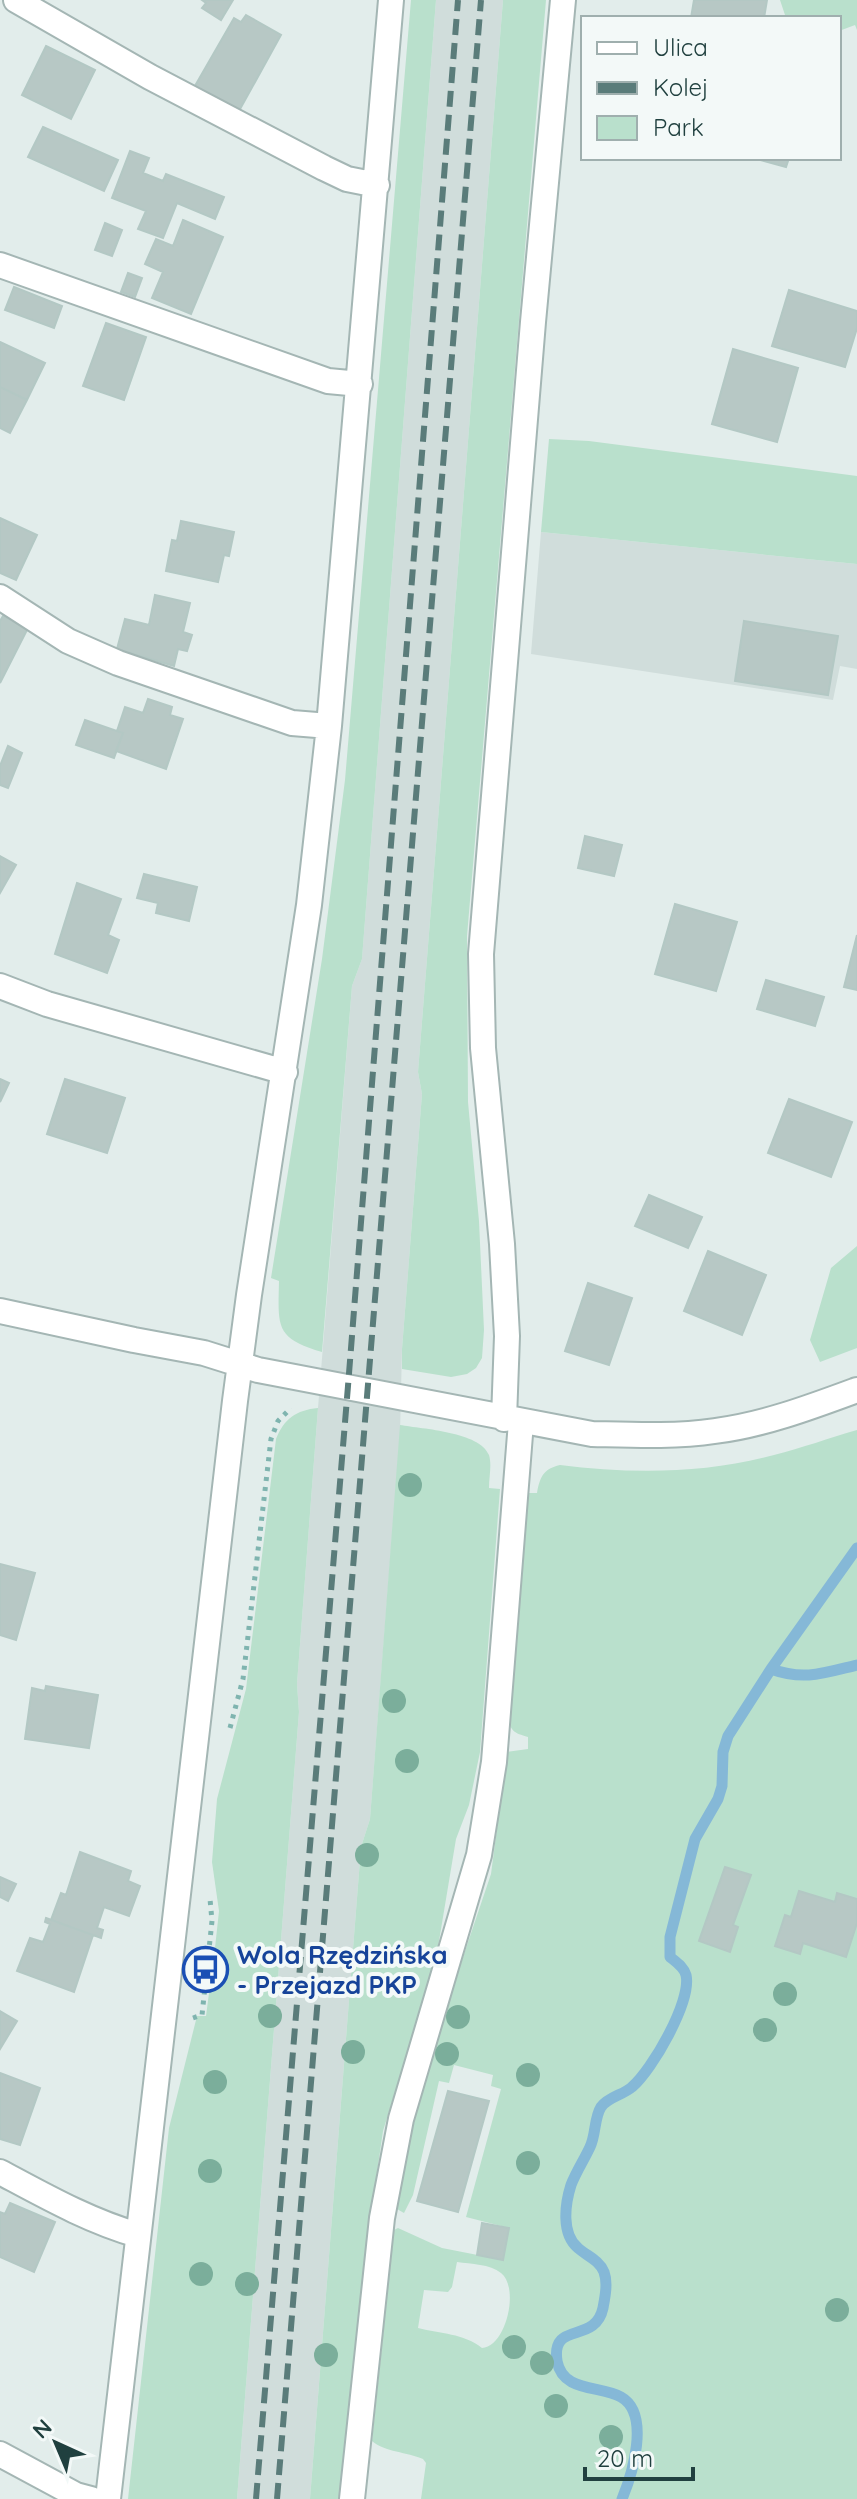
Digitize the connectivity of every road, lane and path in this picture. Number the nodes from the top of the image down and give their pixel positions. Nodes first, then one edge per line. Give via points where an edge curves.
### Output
1 (16, 0) edge
2 (391, 0) edge
3 (563, 0) edge
4 (377, 185) junction
5 (0, 265) edge
6 (360, 384) junction
7 (0, 597) edge
8 (329, 726) junction
9 (0, 986) edge
10 (285, 1072) junction
11 (0, 1311) edge
12 (240, 1364) junction
13 (857, 1390) edge
14 (294, 1406) dead end
15 (513, 1420) junction
16 (229, 1734) dead end
17 (209, 1887) dead end
18 (202, 2015) dead end
19 (0, 2172) edge
20 (138, 2235) junction
21 (0, 2454) edge
22 (91, 2499) edge
23 (108, 2499) edge
24 (352, 2499) edge

1 - 4 street via 324,168
2 - 4 street
3 - 15 street via 481,954 483,1048
4 - 6 street
5 - 6 street via 328,381
6 - 8 street
7 - 8 street via 68,641 118,663 292,723
8 - 10 street
9 - 10 street
10 - 12 street
11 - 12 street
12 - 15 street
12 - 20 street
13 - 15 street via 756,1423 688,1433 592,1434
14 - 16 path via 278,1421 271,1439 243,1679
15 - 24 street via 494,1762 479,1855 401,2119 382,2218
17 - 18 path via 212,1921
19 - 20 street via 108,2227
20 - 23 street
21 - 22 street

